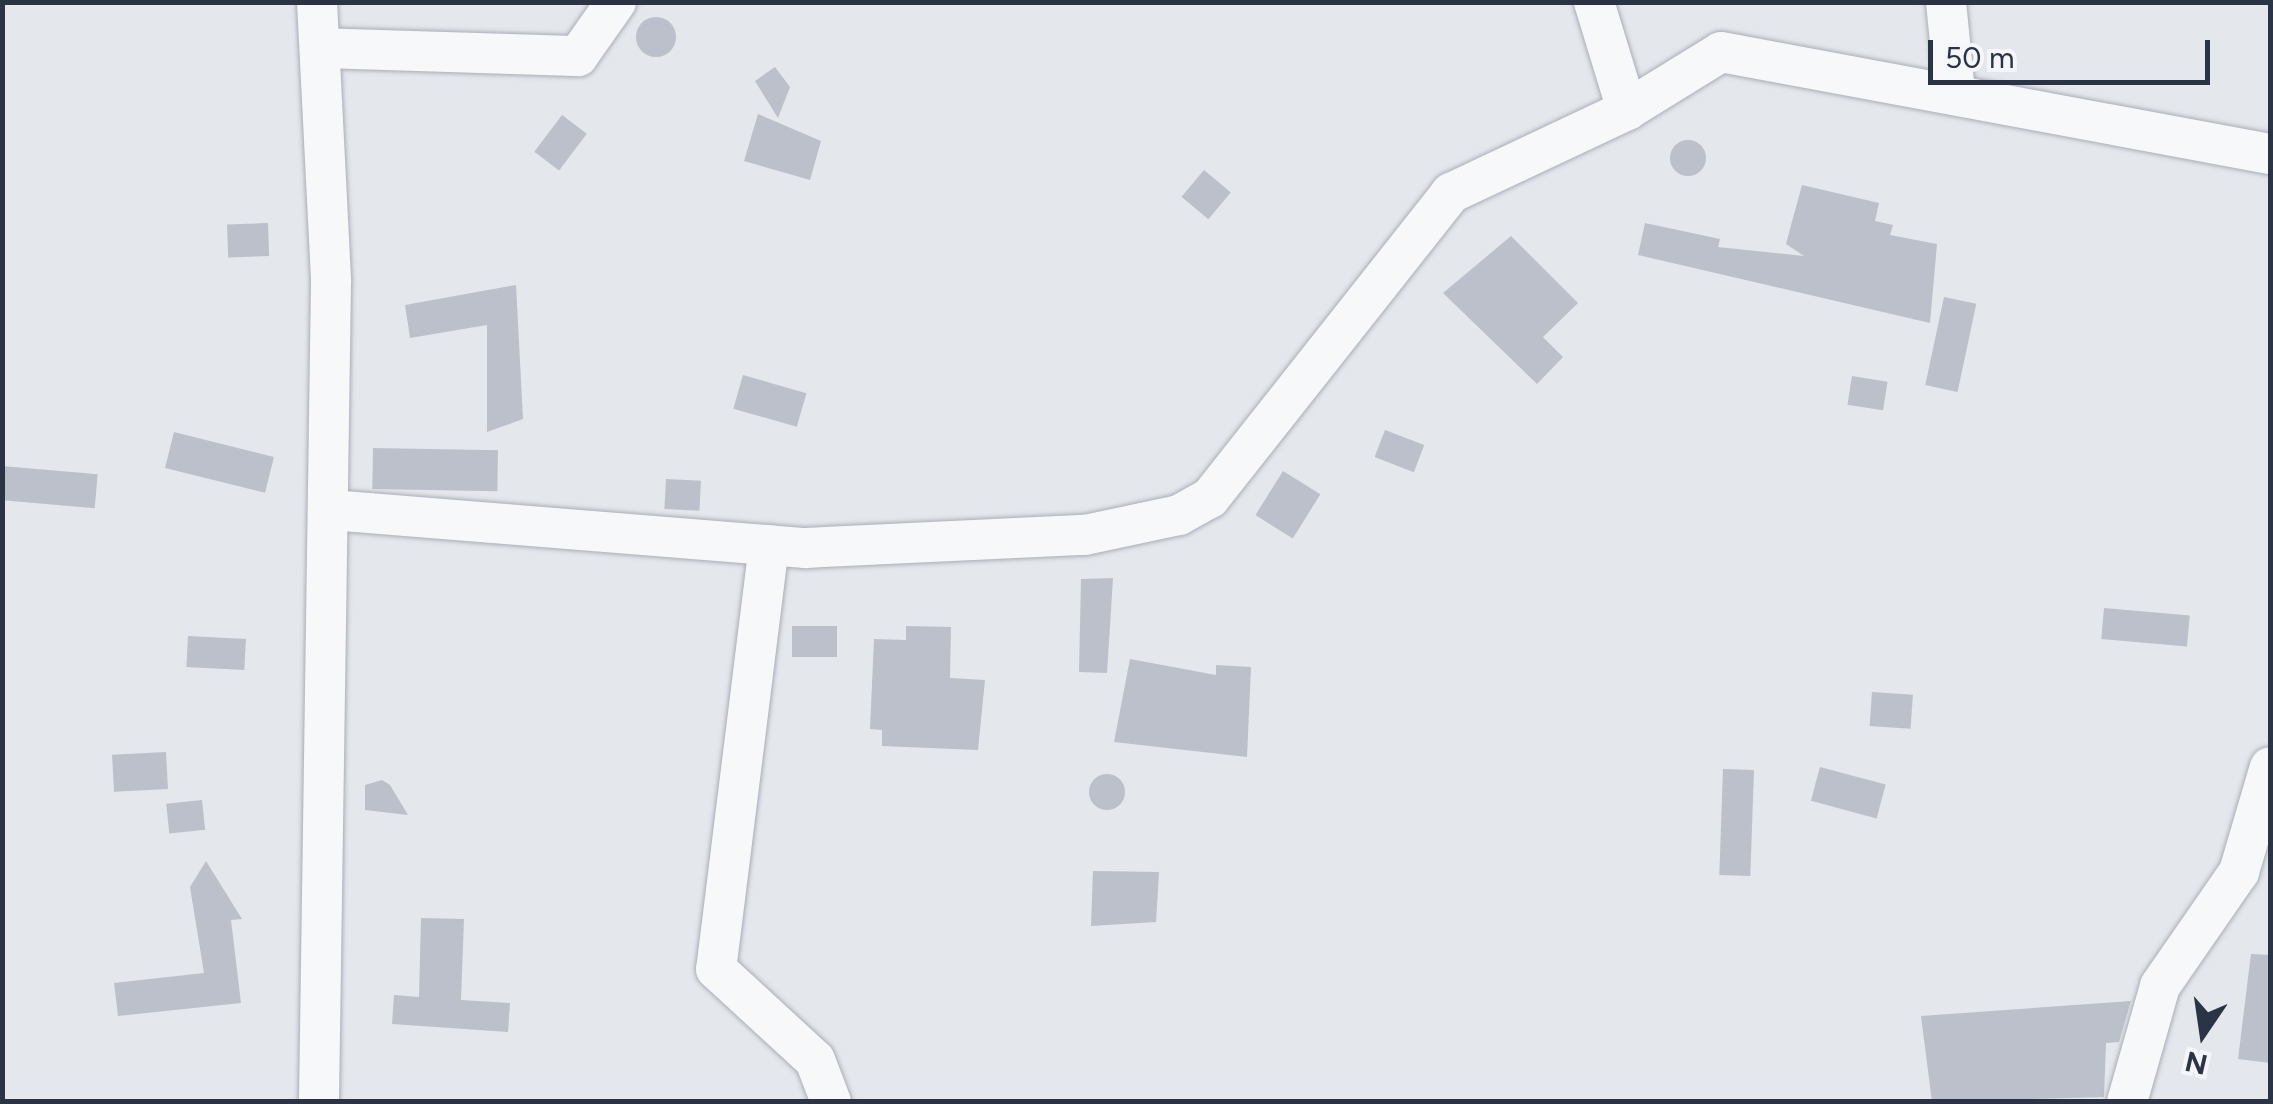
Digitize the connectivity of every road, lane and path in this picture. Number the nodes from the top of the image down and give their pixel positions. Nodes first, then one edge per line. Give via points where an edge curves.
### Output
1 (318, 2) edge
2 (616, 2) edge
3 (1594, 2) edge
4 (1946, 2) edge
5 (320, 48) junction
6 (1955, 92) junction
7 (1627, 110) junction
8 (2270, 154) edge
9 (331, 510) junction
10 (769, 545) junction
11 (2270, 768) edge
12 (319, 1102) edge
13 (831, 1102) edge
14 (2128, 1102) edge

1 - 5 street
2 - 5 street via 578,56
3 - 7 street
4 - 6 street
5 - 9 street
6 - 7 street via 1720,52
6 - 8 street
7 - 10 street via 1451,193 1210,498 1179,515 1134,528 968,544
9 - 10 street
9 - 12 street
10 - 13 street via 716,970 815,1060
11 - 14 street via 2239,872 2160,986

